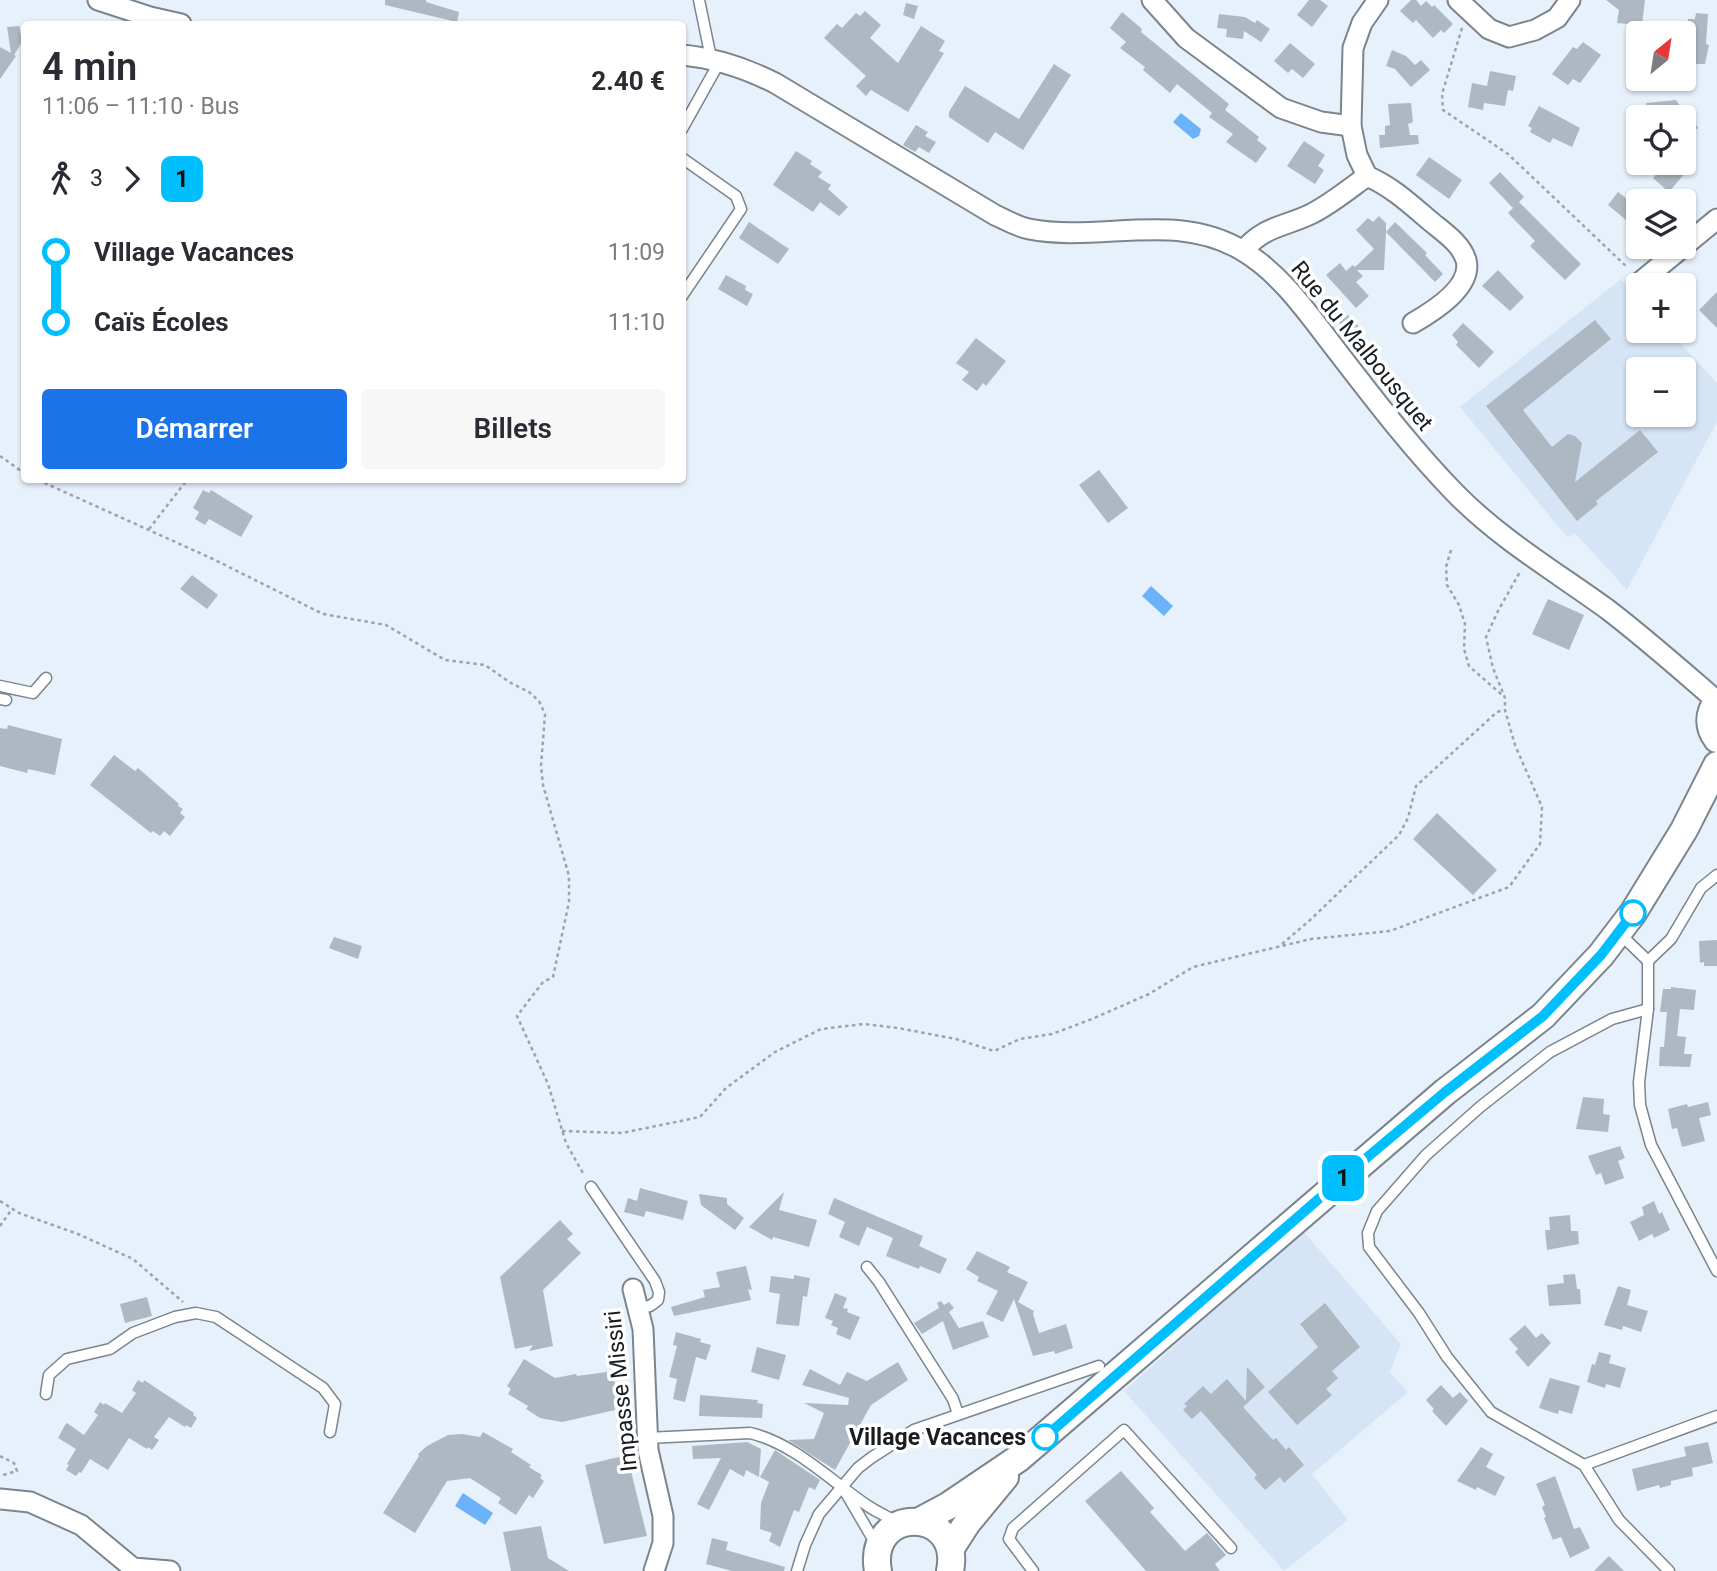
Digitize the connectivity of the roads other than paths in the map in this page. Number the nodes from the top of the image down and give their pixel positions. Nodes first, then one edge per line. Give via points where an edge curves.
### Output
1 (98, 0) edge
2 (699, 0) edge
3 (1152, 0) edge
4 (1378, 0) edge
5 (1570, 0) edge
6 (1463, 6) edge
7 (166, 21) edge
8 (686, 55) edge
9 (715, 59) junction
10 (686, 121) edge
11 (1352, 126) junction
12 (686, 161) edge
13 (1367, 176) junction
14 (1717, 219) edge
15 (1696, 236) edge
16 (1243, 251) junction
17 (1668, 259) edge
18 (1651, 273) edge
19 (686, 290) edge
20 (1413, 323) dead end
21 (46, 678) dead end
22 (0, 686) edge
23 (1717, 702) edge
24 (1717, 739) edge
25 (1717, 765) edge
26 (1717, 875) edge
27 (1619, 933) junction
28 (1648, 961) junction
29 (1648, 1009) junction
30 (590, 1187) road end
31 (867, 1267) dead end
32 (1717, 1271) edge
33 (633, 1289) dead end
34 (638, 1308) junction
35 (1099, 1366) dead end
36 (46, 1394) dead end
37 (958, 1414) junction
38 (1717, 1416) edge
39 (331, 1432) dead end
40 (647, 1438) junction
41 (1019, 1458) junction
42 (1584, 1465) junction
43 (842, 1486) junction
44 (0, 1499) edge
45 (910, 1522) junction
46 (1231, 1548) dead end
47 (953, 1560) edge
48 (875, 1562) edge
49 (170, 1571) edge
50 (654, 1571) edge
51 (797, 1571) edge
52 (1033, 1571) edge
53 (1670, 1571) edge

1 - 7 street
2 - 9 lane
3 - 11 street via 1186,38 1282,108 1321,122
4 - 11 street via 1362,23 1353,48
5 - 6 street via 1557,18 1509,37 1489,29
8 - 9 street, Rue du Malbousquet
9 - 10 lane
9 - 16 street, Rue du Malbousquet via 775,83 995,215 1027,229 1062,233 1167,228 1199,232
11 - 13 street via 1357,155
12 - 19 lane via 736,196 741,209
13 - 16 street via 1311,214 1254,238
13 - 20 street via 1390,186 1456,243 1466,261 1464,280 1438,309
14 - 15 street
16 - 23 street, Rue du Malbousquet via 1302,306 1406,440 1457,496 1609,611
17 - 18 street
21 - 22 lane via 33,693
23 - 24 main road via 1710,716
25 - 27 main road via 1684,831
26 - 28 lane via 1701,888 1671,939
27 - 28 lane
27 - 41 main road via 1543,1016 1425,1109
28 - 29 lane
29 - 32 lane via 1640,1105 1651,1145
29 - 42 lane via 1612,1019 1550,1052 1480,1107 1426,1155 1377,1211 1368,1233 1369,1247 1491,1412
30 - 34 lane via 655,1281 658,1300
31 - 37 lane
33 - 34 street, Impasse Missiri
34 - 40 street, Impasse Missiri via 643,1329
35 - 37 lane
36 - 39 lane via 49,1375 67,1359 110,1349 133,1333 196,1314 216,1317 323,1388 335,1404
37 - 43 lane via 914,1430 858,1468
38 - 42 lane
40 - 43 lane via 765,1436
40 - 50 street, Impasse Missiri via 664,1528
41 - 45 main road via 948,1506
41 - 47 main road via 967,1523
42 - 53 lane via 1619,1520
43 - 45 lane via 869,1507
43 - 48 lane
43 - 51 lane via 819,1514
44 - 49 street via 30,1502 81,1525 133,1568
45 - 47 main road via 941,1533
45 - 48 main road via 887,1532
46 - 52 lane via 1124,1430 1013,1528 1009,1539

